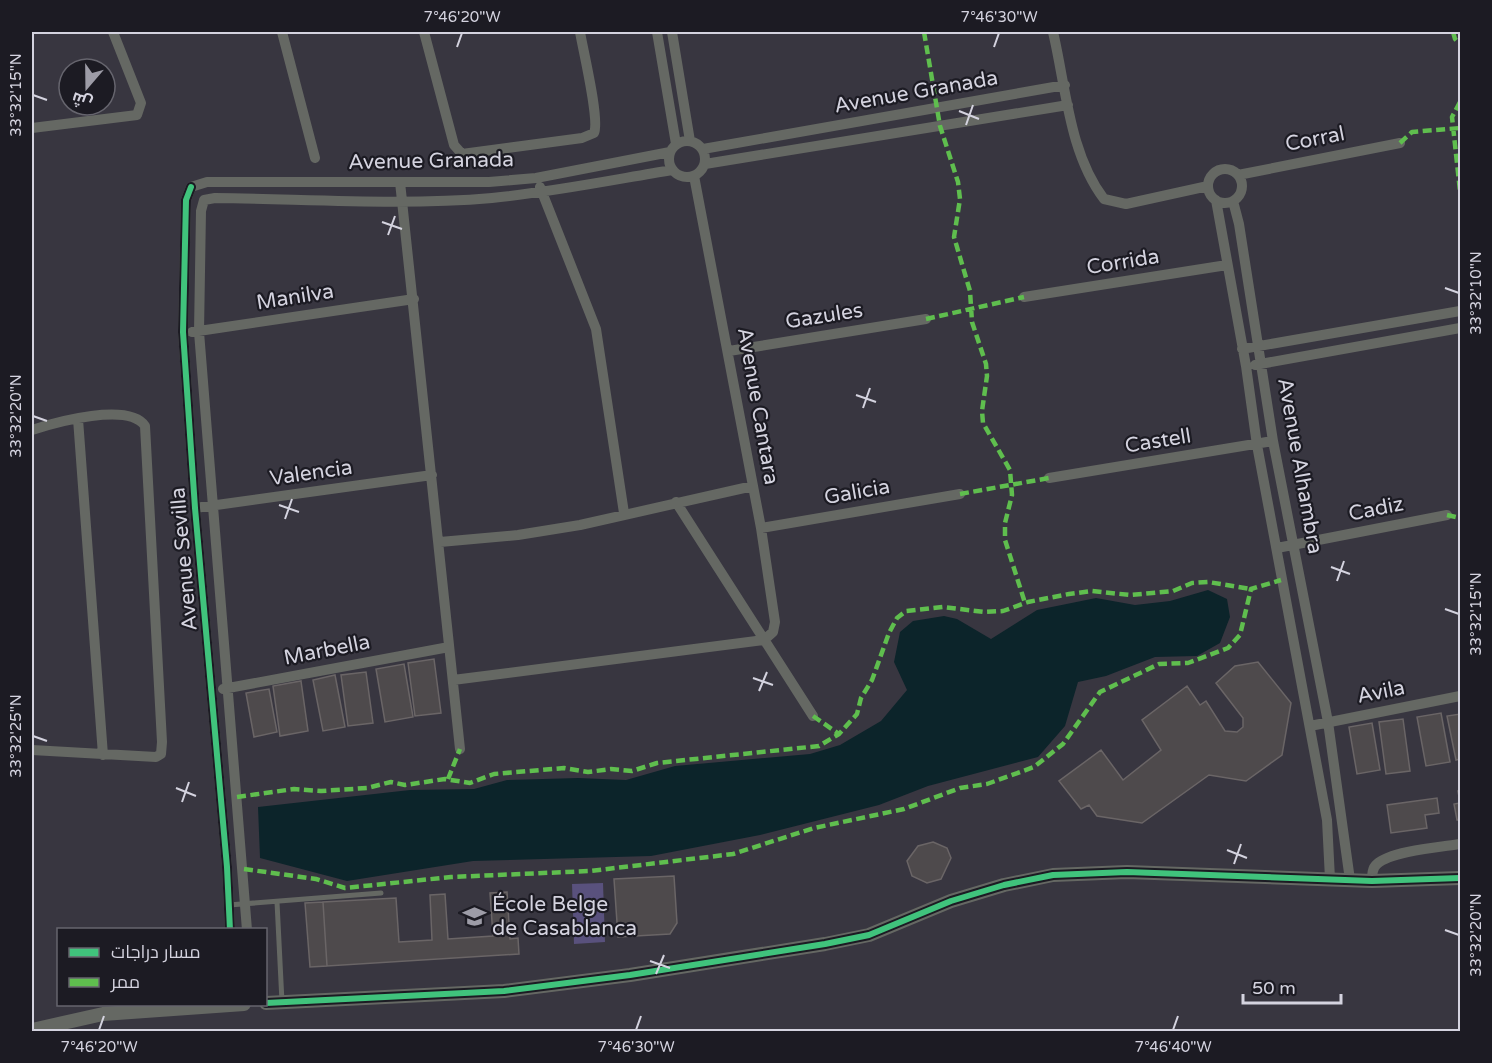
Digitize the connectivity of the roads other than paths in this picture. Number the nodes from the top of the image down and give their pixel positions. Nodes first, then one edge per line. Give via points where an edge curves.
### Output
1 (113, 32) edge
2 (282, 32) edge
3 (427, 32) edge
4 (580, 32) edge
5 (657, 32) edge
6 (672, 32) edge
7 (1053, 32) edge
8 (1065, 85) junction
9 (1068, 105) junction
10 (32, 128) edge
11 (690, 141) junction
12 (1400, 142) dead end
13 (673, 148) junction
14 (703, 149) junction
15 (315, 158) dead end
16 (705, 164) junction
17 (672, 170) junction
18 (1238, 175) junction
19 (694, 176) junction
20 (536, 178) junction
21 (400, 182) junction
22 (1208, 186) junction
23 (191, 187) junction
24 (542, 192) junction
25 (204, 200) junction
26 (403, 200) junction
27 (1216, 200) junction
28 (1233, 201) junction
29 (1227, 265) junction
30 (1024, 297) dead end
31 (414, 299) junction
32 (1461, 311) edge
33 (926, 319) dead end
34 (1461, 328) edge
35 (183, 332) junction
36 (198, 332) junction
37 (1259, 346) junction
38 (1242, 349) junction
39 (729, 351) junction
40 (1262, 364) junction
41 (1246, 366) junction
42 (78, 419) junction
43 (32, 430) edge
44 (1273, 441) junction
45 (1257, 445) junction
46 (432, 475) junction
47 (1049, 478) dead end
48 (753, 486) junction
49 (960, 494) dead end
50 (676, 502) junction
51 (214, 507) junction
52 (195, 508) junction
53 (624, 513) junction
54 (1447, 515) dead end
55 (761, 528) junction
56 (440, 542) junction
57 (1294, 545) junction
58 (1277, 548) junction
59 (764, 640) junction
60 (449, 647) junction
61 (453, 680) junction
62 (229, 689) junction
63 (213, 690) junction
64 (1461, 696) edge
65 (813, 716) dead end
66 (1328, 722) junction
67 (1310, 726) junction
68 (460, 749) dead end
69 (32, 750) edge
70 (103, 756) junction
71 (1461, 844) edge
72 (1461, 878) edge
73 (1330, 879) junction
74 (1350, 880) junction
75 (1372, 881) junction
76 (381, 893) dead end
77 (278, 902) junction
78 (251, 904) junction
79 (229, 905) junction
80 (230, 928) edge
81 (247, 928) edge
82 (282, 1003) junction
83 (267, 1004) edge
84 (221, 1006) edge
85 (32, 1030) edge

1 - 10 street via 141,104 137,115
2 - 15 street
3 - 4 street via 454,144 462,154 582,138 594,133 594,110
5 - 13 street
6 - 11 street
7 - 8 street
8 - 9 street
8 - 14 street, Avenue Granada
9 - 16 street, Avenue Granada
9 - 22 street via 1088,177 1104,200 1126,204
11 - 13 street
11 - 14 street
12 - 18 street, Corral
13 - 17 street
13 - 20 street, Avenue Granada
14 - 16 street
16 - 19 street
17 - 19 street via 682,177
17 - 24 street, Avenue Granada
18 - 22 street via 1230,169 1219,170
18 - 28 street via 1242,188
19 - 39 street, Avenue Cantara
20 - 21 street, Avenue Granada
20 - 24 street
21 - 23 street, Avenue Granada via 207,182
21 - 26 street
22 - 27 street
23 - 25 street
23 - 35 street, Avenue Sevilla via 186,200
24 - 26 street, Avenue Granada via 490,198
24 - 53 street via 596,329
25 - 26 street, Avenue Granada
25 - 36 street, Avenue Sevilla
26 - 31 street
27 - 28 street
27 - 29 street, Avenue Alhambra
28 - 37 street, Avenue Alhambra
29 - 30 street, Corrida
29 - 38 street, Avenue Alhambra
31 - 36 street, Manilva
31 - 46 street
32 - 37 street
33 - 39 street, Gazules
34 - 40 street
35 - 36 street, Manilva
35 - 52 street, Avenue Sevilla
36 - 51 street, Avenue Sevilla
37 - 38 street
37 - 40 street, Avenue Alhambra
38 - 41 street, Avenue Alhambra
39 - 48 street, Avenue Cantara
40 - 41 street
40 - 44 street, Avenue Alhambra
41 - 45 street, Avenue Alhambra
42 - 43 street
42 - 70 street
42 - 70 street via 129,415 141,420 147,437 162,751 156,757
44 - 45 street, Castell
44 - 57 street, Avenue Alhambra
45 - 47 street, Castell
45 - 58 street, Avenue Alhambra
46 - 51 street, Valencia
46 - 56 street
48 - 50 street
48 - 55 street, Avenue Cantara
49 - 55 street, Galicia
50 - 53 street
50 - 59 street
51 - 52 street, Valencia
51 - 62 street, Avenue Sevilla
52 - 63 street, Avenue Sevilla
53 - 56 street via 560,528
54 - 57 street, Cadiz
55 - 59 street, Avenue Cantara via 775,622 773,632
56 - 60 street
57 - 58 street, Cadiz
57 - 66 street, Avenue Alhambra
58 - 67 street, Avenue Alhambra
59 - 61 street
59 - 65 street
60 - 61 street
60 - 62 street, Marbella
61 - 68 street
62 - 63 street, Marbella
62 - 78 street, Avenue Sevilla via 232,754
63 - 79 street, Avenue Sevilla
64 - 66 street, Avila
66 - 67 street, Avila
66 - 74 street, Avenue Alhambra
67 - 73 street, Avenue Alhambra via 1327,820
69 - 70 street
71 - 75 street via 1390,857 1377,864
72 - 75 street
73 - 74 street
73 - 82 street via 1127,872 1053,875 951,901 869,935 825,944 504,991
74 - 75 street
76 - 77 lane
77 - 78 lane
77 - 82 lane
78 - 79 lane
78 - 81 street, Avenue Sevilla
79 - 80 street, Avenue Sevilla
82 - 83 street
84 - 85 street via 103,1014

